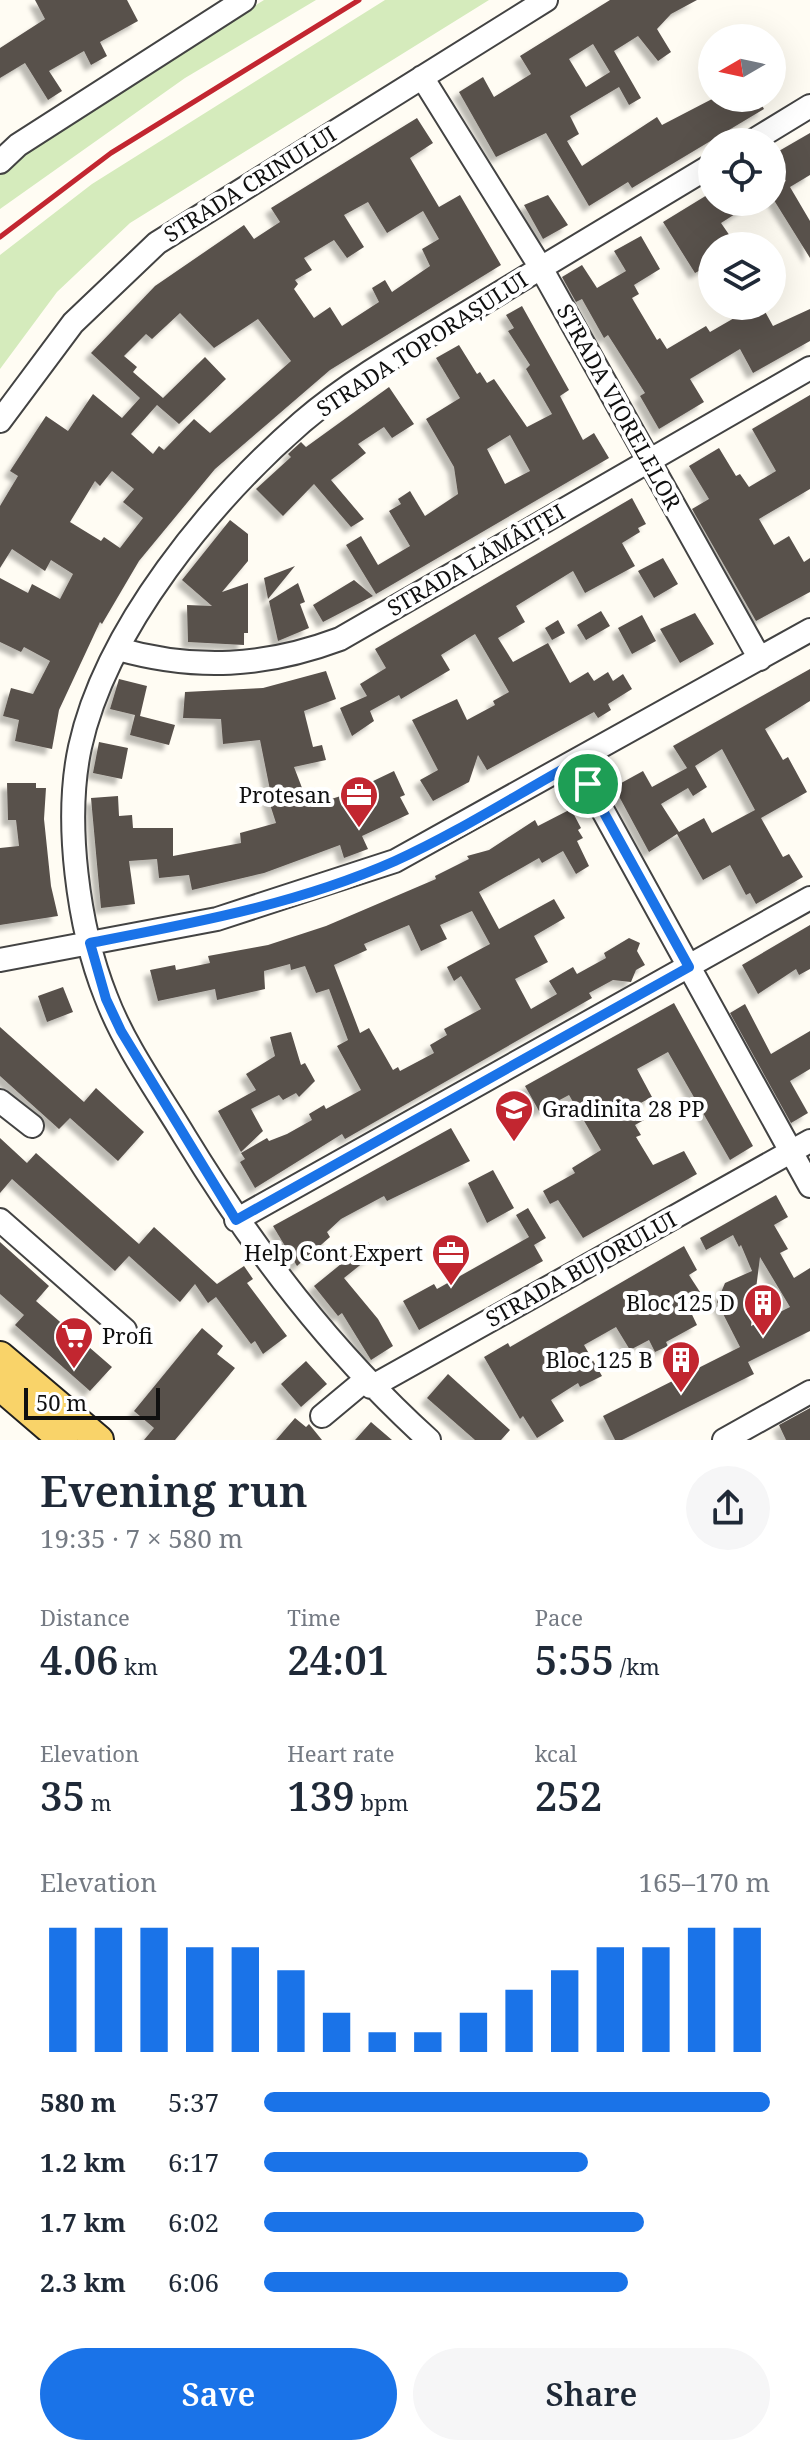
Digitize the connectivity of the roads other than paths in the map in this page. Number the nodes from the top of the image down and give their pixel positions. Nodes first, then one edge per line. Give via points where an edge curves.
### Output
1 (244, 0) edge
2 (546, 0) edge
3 (422, 77) junction
4 (810, 106) edge
5 (774, 128) edge
6 (0, 162) edge
7 (698, 173) edge
8 (541, 268) junction
9 (810, 368) edge
10 (0, 421) edge
11 (649, 461) junction
12 (810, 630) edge
13 (118, 649) junction
14 (760, 659) junction
15 (576, 762) junction
16 (810, 898) edge
17 (90, 943) junction
18 (0, 960) edge
19 (689, 967) junction
20 (0, 1101) edge
21 (32, 1126) dead end
22 (801, 1146) edge
23 (810, 1186) edge
24 (0, 1220) edge
25 (236, 1220) junction
26 (125, 1330) dead end
27 (0, 1356) edge
28 (367, 1384) junction
29 (0, 1386) edge
30 (810, 1392) edge
31 (322, 1416) dead end
32 (421, 1437) edge
33 (730, 1439) edge
34 (63, 1440) edge
35 (99, 1440) edge

1 - 6 street via 18,145
2 - 3 street, STRADA CRINULUI
3 - 8 street, STRADA VIORELELOR
3 - 10 street, STRADA CRINULUI via 157,243 73,323
4 - 5 street
7 - 8 street, STRADA TOPORAȘULUI
8 - 11 street, STRADA VIORELELOR
8 - 13 street, STRADA TOPORAȘULUI via 305,419 211,515
9 - 11 street, STRADA LĂMÂIȚEI
11 - 13 street, STRADA LĂMÂIȚEI via 340,639 300,654 223,665 175,662
11 - 14 street, STRADA VIORELELOR
12 - 14 street
13 - 17 street, STRADA TOPORAȘULUI via 87,720 75,777 76,850
14 - 15 street
15 - 17 street via 395,861 217,919
15 - 19 street
16 - 19 street
17 - 18 street
17 - 25 street, STRADA TOPORAȘULUI via 121,1031
19 - 22 street
19 - 25 street
20 - 21 street
22 - 23 street
22 - 28 street, STRADA BUJORULUI
24 - 26 street
25 - 28 street, STRADA TOPORAȘULUI
27 - 35 main road
28 - 31 street, STRADA BUJORULUI
28 - 32 street, STRADA TOPORAȘULUI
29 - 34 main road
30 - 33 street

